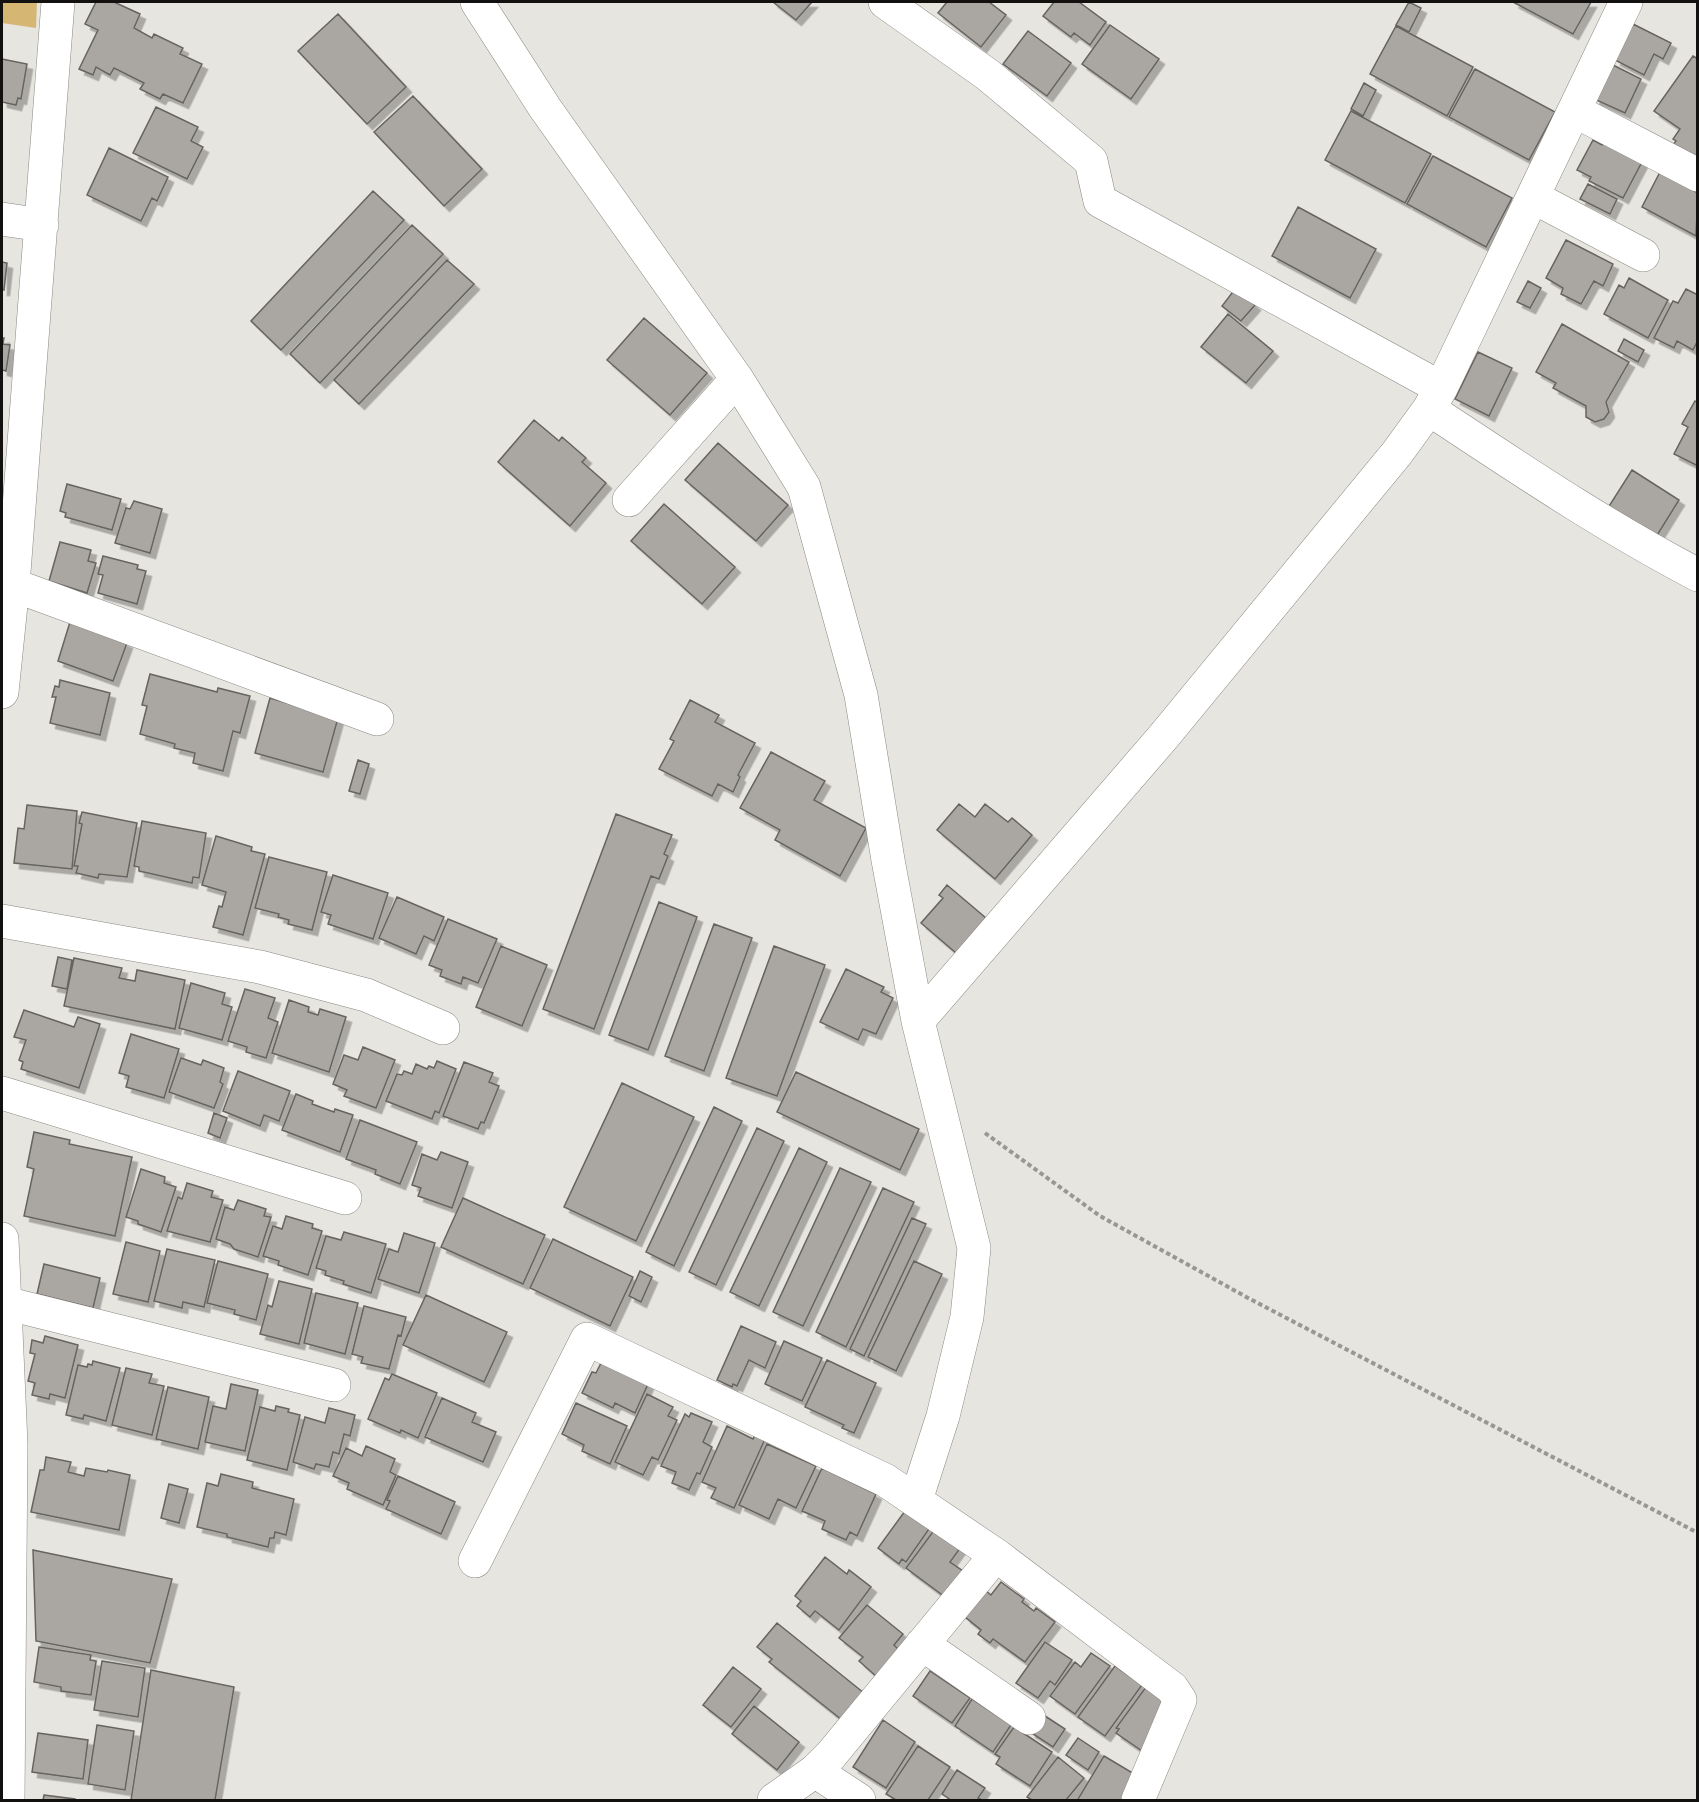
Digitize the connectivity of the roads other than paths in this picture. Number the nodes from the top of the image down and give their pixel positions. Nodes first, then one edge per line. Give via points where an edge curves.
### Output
1 (58, 2) edge
2 (477, 2) edge
3 (885, 2) edge
4 (1626, 2) edge
5 (1575, 111) junction
6 (1698, 175) edge
7 (1533, 197) junction
8 (2, 219) edge
9 (42, 225) junction
10 (1643, 255) dead end
11 (737, 379) junction
12 (1435, 398) junction
13 (629, 500) dead end
14 (1698, 575) edge
15 (14, 585) junction
16 (2, 692) edge
17 (377, 719) dead end
18 (2, 921) edge
19 (918, 1020) junction
20 (443, 1028) dead end
21 (2, 1093) edge
22 (345, 1198) dead end
23 (2, 1239) edge
24 (4, 1320) edge
25 (334, 1385) dead end
26 (916, 1500) junction
27 (996, 1555) junction
28 (475, 1561) dead end
29 (922, 1644) junction
30 (1029, 1718) dead end
31 (815, 1771) junction
32 (8, 1800) edge
33 (774, 1800) edge
34 (859, 1800) edge
35 (1138, 1800) edge

1 - 9 street
2 - 11 street via 544,108
3 - 12 street via 988,75 1091,161 1101,201
4 - 5 street
5 - 6 street
5 - 7 street
7 - 10 street
7 - 12 street
8 - 9 street
9 - 15 street
11 - 13 street
11 - 19 street via 804,487 861,695
12 - 14 street via 1597,519
12 - 19 street via 1397,453 1164,736
15 - 16 street
15 - 17 street
18 - 20 street via 260,967 366,995
19 - 26 street via 974,1248 967,1317 943,1416
21 - 22 street
23 - 24 street
24 - 25 street
24 - 32 street via 11,1444
26 - 27 street
26 - 28 street via 885,1480 587,1339
27 - 29 street
27 - 35 street via 1172,1688 1180,1700
29 - 30 street
29 - 31 street
31 - 33 street
31 - 34 street

